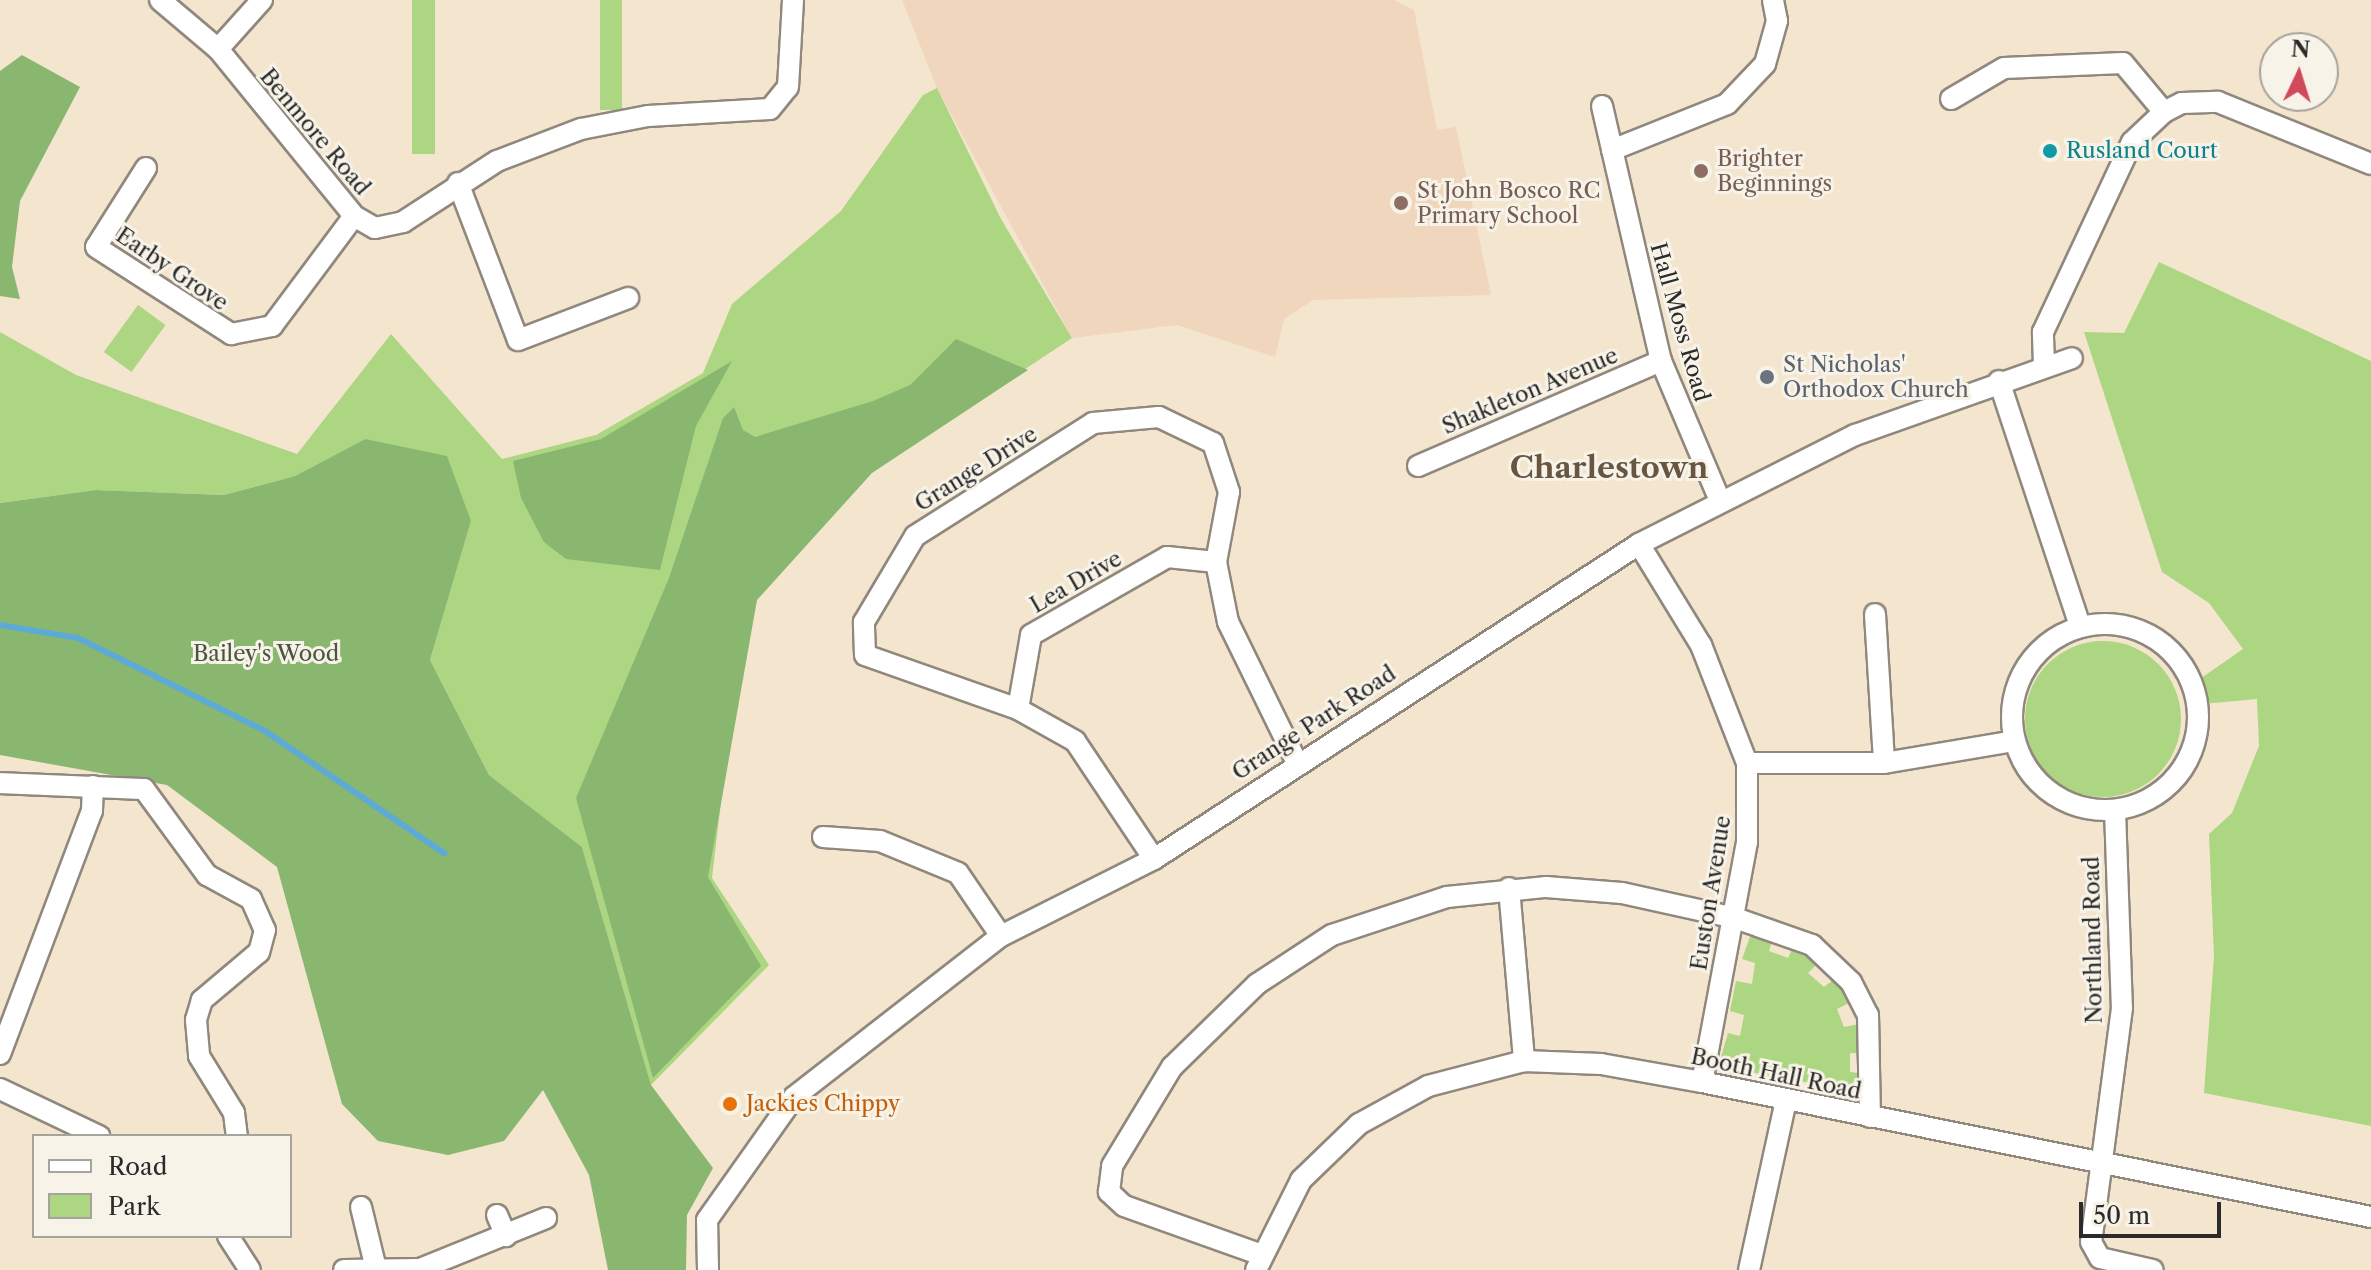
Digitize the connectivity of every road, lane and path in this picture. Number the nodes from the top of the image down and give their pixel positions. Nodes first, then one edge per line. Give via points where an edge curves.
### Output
1 (160, 0) edge
2 (262, 0) edge
3 (793, 0) edge
4 (1773, 0) edge
5 (218, 49) junction
6 (1951, 99) dead end
7 (1602, 106) dead end
8 (2164, 112) junction
9 (1612, 150) junction
10 (2371, 164) edge
11 (146, 168) dead end
12 (458, 183) junction
13 (354, 216) junction
14 (628, 298) dead end
15 (2072, 358) dead end
16 (1661, 361) junction
17 (2044, 365) junction
18 (1999, 381) junction
19 (1418, 466) dead end
20 (1720, 501) junction
21 (1639, 544) junction
22 (1216, 562) junction
23 (1875, 614) dead end
24 (2080, 626) junction
25 (1018, 709) junction
26 (2014, 741) junction
27 (1296, 761) junction
28 (1747, 763) junction
29 (1884, 763) junction
30 (0, 783) edge
31 (93, 786) junction
32 (2115, 810) junction
33 (823, 837) dead end
34 (1154, 859) junction
35 (1509, 888) junction
36 (1735, 918) junction
37 (1001, 936) junction
38 (0, 1054) edge
39 (1524, 1061) junction
40 (1702, 1082) junction
41 (0, 1089) edge
42 (1786, 1100) junction
43 (1870, 1117) junction
44 (95, 1134) edge
45 (237, 1134) edge
46 (2101, 1164) junction
47 (361, 1207) dead end
48 (497, 1215) dead end
49 (2371, 1217) edge
50 (546, 1218) dead end
51 (506, 1236) junction
52 (229, 1238) edge
53 (1257, 1262) edge
54 (376, 1269) edge
55 (250, 1270) edge
56 (344, 1270) edge
57 (708, 1270) edge
58 (1749, 1270) edge
59 (2153, 1270) edge

1 - 5 street, Benmore Road
2 - 5 street
3 - 12 street, Benmore Road via 788,87 770,109 648,116 581,129
4 - 9 street via 1777,21 1765,64 1727,104
5 - 13 street, Benmore Road
6 - 8 street via 2004,68 2123,63
7 - 9 street, Hall Moss Road
8 - 10 street via 2182,103 2218,102
8 - 17 street via 2132,142 2043,332
9 - 16 street, Hall Moss Road
11 - 13 street, Earby Grove via 96,247 231,334 272,326
12 - 13 street, Benmore Road via 393,226 375,228
12 - 14 street via 518,340
15 - 17 street, Grange Park Road
16 - 19 street, Shakleton Avenue
16 - 20 street, Hall Moss Road
17 - 18 street, Grange Park Road
18 - 20 street, Grange Park Road via 1855,435
18 - 24 street
20 - 21 street, Grange Park Road
21 - 27 street, Grange Park Road
21 - 28 street, Euston Avenue via 1701,645
22 - 25 street, Lea Drive via 1167,557 1031,635
22 - 25 street, Grange Drive via 1229,492 1213,443 1159,417 1093,423 915,536 864,622 865,655
22 - 27 street, Grange Drive via 1228,622
23 - 29 street
24 - 26 street via 2045,645 2024,670 2012,709
24 - 32 street via 2132,628 2161,642 2187,672 2197,703 2190,756 2171,783
25 - 34 street, Grange Drive via 1075,741
26 - 29 street
26 - 32 street via 2032,776 2057,797
27 - 34 street, Grange Park Road
28 - 29 street
28 - 36 street, Euston Avenue via 1747,842
30 - 31 street
31 - 38 street via 84,834
31 - 45 street via 144,789 207,875 251,899 260,913 259,952 202,1000 196,1020 199,1056 234,1113
32 - 46 street, Northland Road via 2122,1008
33 - 37 street via 880,841 958,873
34 - 37 street, Grange Park Road
35 - 36 street via 1608,891
35 - 39 street
35 - 53 street via 1388,912 1289,958 1193,1043 1152,1094 1112,1166 1109,1192 1124,1206
36 - 40 street, Euston Avenue
36 - 43 street via 1812,945 1851,982 1872,1038
37 - 57 street, Grange Park Road via 794,1097 707,1220
39 - 40 street, Booth Hall Road via 1601,1064
39 - 53 street, Booth Hall Road via 1450,1077 1359,1124 1301,1180
40 - 42 street, Booth Hall Road
41 - 44 street
42 - 43 street, Booth Hall Road
42 - 58 street
43 - 46 street, Booth Hall Road
46 - 49 street, Booth Hall Road
46 - 59 street, Northland Road via 2092,1248 2106,1260
47 - 54 street
48 - 51 street
50 - 51 street
51 - 54 street via 420,1269
52 - 55 street
54 - 56 street

